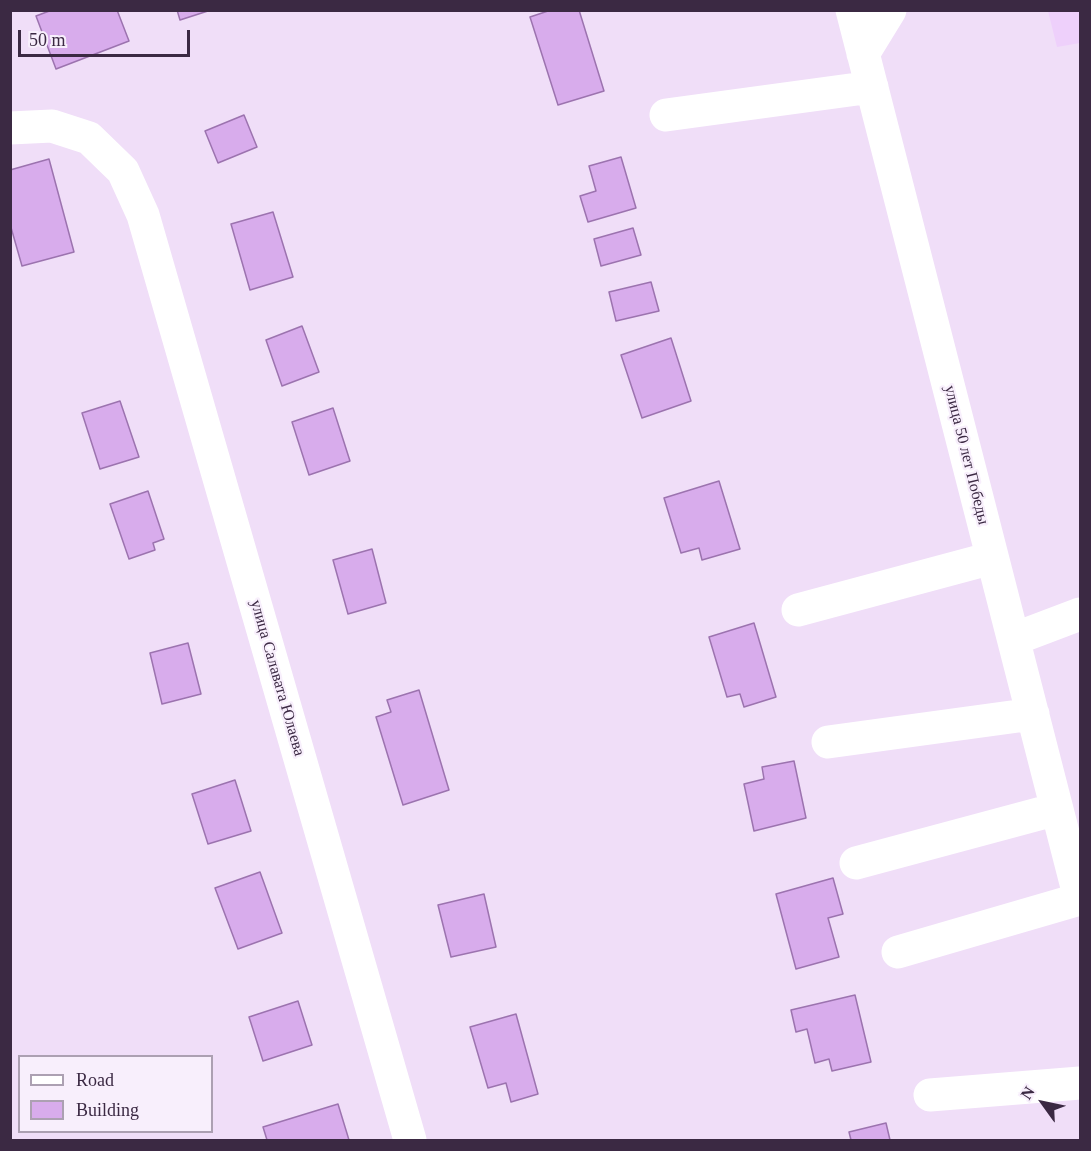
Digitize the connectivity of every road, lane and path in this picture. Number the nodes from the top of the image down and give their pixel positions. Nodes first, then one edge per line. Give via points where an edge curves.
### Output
1 (852, 10) edge
2 (890, 10) edge
3 (863, 54) junction
4 (872, 87) junction
5 (666, 115) dead end
6 (10, 128) edge
7 (992, 558) junction
8 (798, 610) dead end
9 (1080, 614) edge
10 (1014, 639) junction
11 (1033, 714) junction
12 (828, 742) dead end
13 (1057, 809) junction
14 (856, 863) dead end
15 (1080, 900) edge
16 (898, 952) dead end
17 (1080, 1083) edge
18 (930, 1095) dead end
19 (410, 1140) edge

1 - 3 street, улица 50 лет Победы
2 - 3 street
3 - 4 street, улица 50 лет Победы
4 - 5 street
4 - 7 street, улица 50 лет Победы
6 - 19 street, улица Салавата Юлаева via 52,126 89,138 123,171 143,215
7 - 8 street
7 - 10 street, улица 50 лет Победы
9 - 10 street
10 - 11 street, улица 50 лет Победы
11 - 12 street
11 - 13 street, улица 50 лет Победы
13 - 14 street
13 - 15 street, улица 50 лет Победы
15 - 16 street
17 - 18 street

